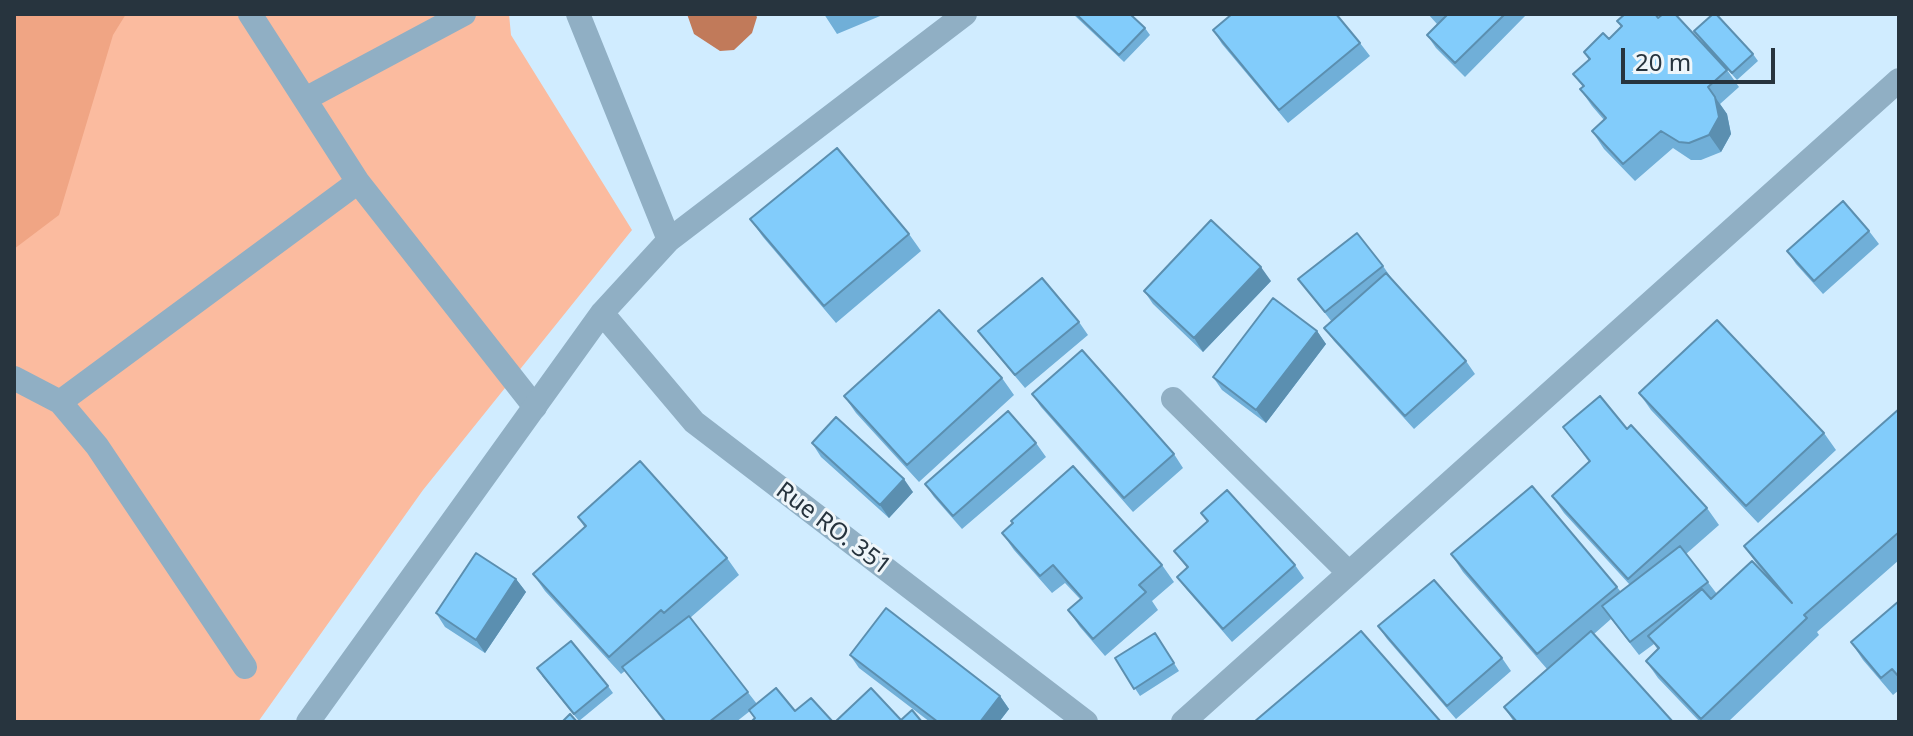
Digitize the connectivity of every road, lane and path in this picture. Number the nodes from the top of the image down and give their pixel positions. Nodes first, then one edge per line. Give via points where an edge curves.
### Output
1 (250, 14) edge
2 (464, 14) edge
3 (578, 14) edge
4 (965, 14) edge
5 (1899, 80) edge
6 (305, 99) junction
7 (358, 182) junction
8 (669, 240) junction
9 (602, 313) junction
10 (14, 378) edge
11 (1173, 399) dead end
12 (60, 402) junction
13 (535, 407) junction
14 (1349, 573) junction
15 (245, 667) dead end
16 (308, 722) edge
17 (1086, 722) edge
18 (1183, 722) edge

1 - 6 street
2 - 6 street
3 - 8 street
4 - 8 street
5 - 14 street
6 - 7 street
7 - 12 street
7 - 13 street
8 - 9 street
9 - 13 street
9 - 17 street, Rue RO. 351 via 694,422
10 - 12 street
11 - 14 street
12 - 15 street via 97,446
13 - 16 street
14 - 18 street

